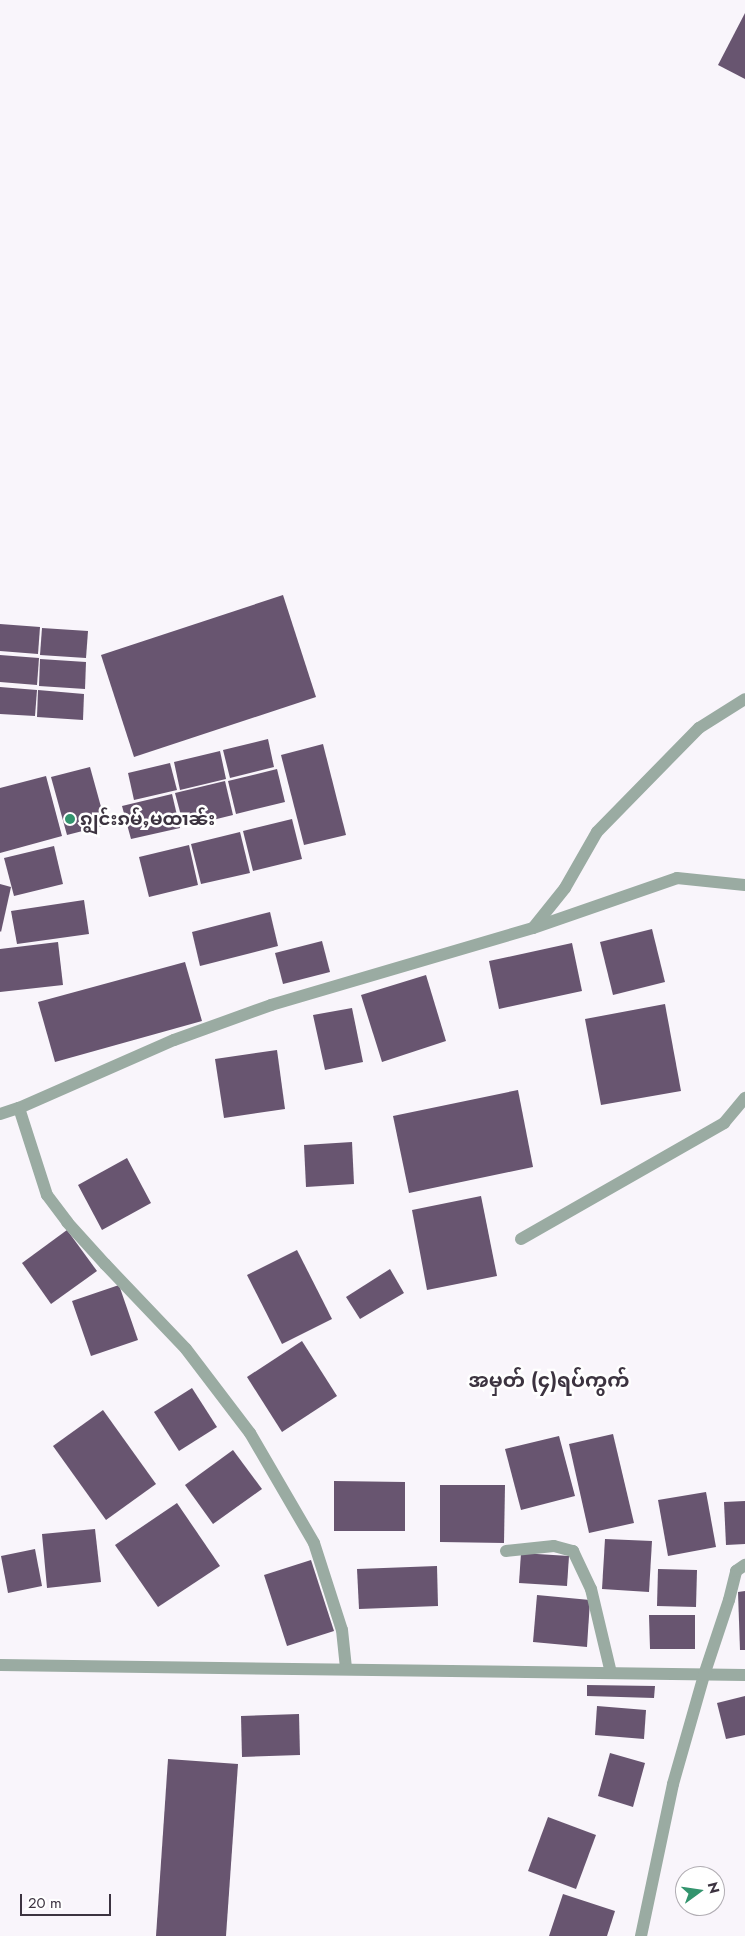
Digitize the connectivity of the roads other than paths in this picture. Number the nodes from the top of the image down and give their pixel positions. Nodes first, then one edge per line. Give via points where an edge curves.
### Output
1 (745, 699) edge
2 (745, 885) edge
3 (533, 928) junction
4 (745, 1098) edge
5 (19, 1108) junction
6 (0, 1114) edge
7 (521, 1239) dead end
8 (506, 1551) dead end
9 (745, 1565) edge
10 (0, 1665) edge
11 (346, 1669) junction
12 (611, 1673) junction
13 (704, 1675) junction
14 (745, 1675) edge
15 (641, 1936) edge

1 - 3 street via 699,728 597,832 565,888
2 - 3 street via 676,878
3 - 5 street via 271,1005 174,1040
4 - 7 street via 724,1123
5 - 6 street
5 - 11 street via 47,1195 92,1250 186,1348 260,1450 314,1543 342,1630
8 - 12 street via 554,1546 573,1550 591,1590
9 - 13 street via 736,1571
10 - 11 street
11 - 12 street
12 - 13 street
13 - 14 street
13 - 15 street via 673,1784

